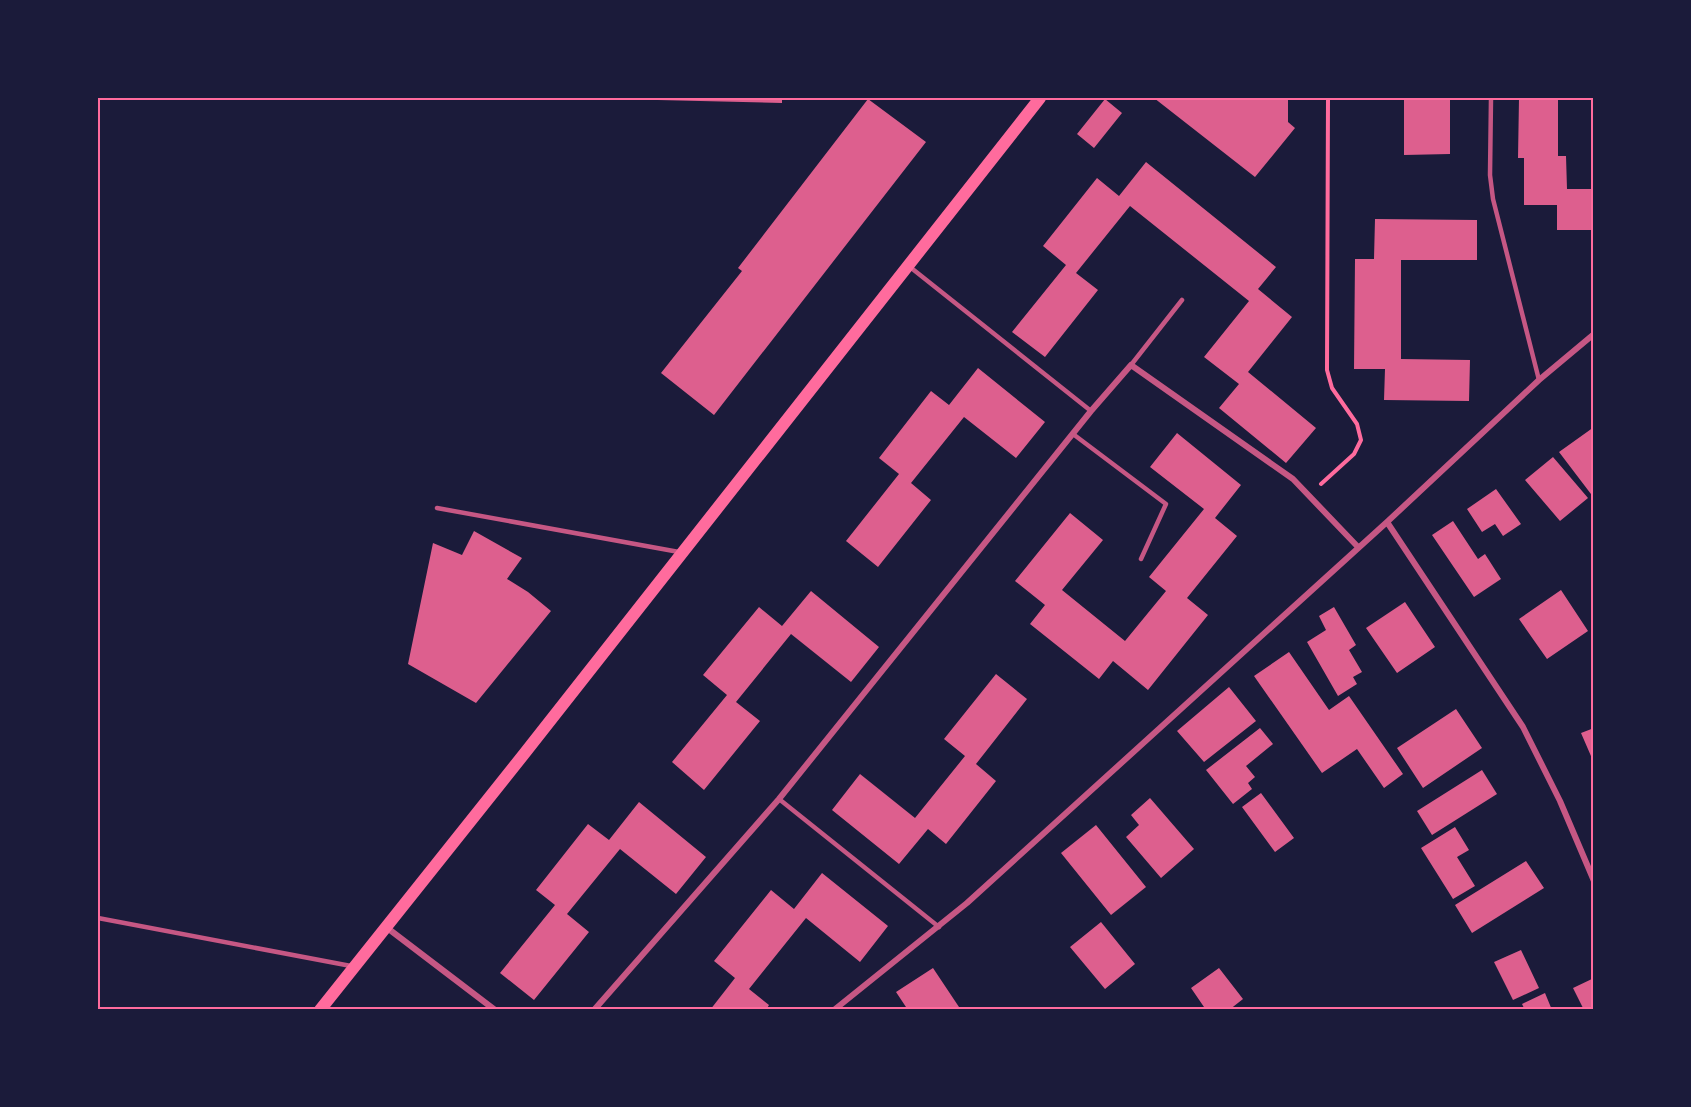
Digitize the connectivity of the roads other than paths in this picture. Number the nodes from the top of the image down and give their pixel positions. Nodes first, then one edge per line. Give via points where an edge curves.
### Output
1 (1040, 98) edge
2 (1491, 98) edge
3 (908, 265) junction
4 (1182, 300) dead end
5 (1593, 334) edge
6 (1131, 366) junction
7 (1539, 380) junction
8 (1091, 411) junction
9 (1073, 434) junction
10 (437, 508) dead end
11 (1386, 522) junction
12 (1358, 547) junction
13 (681, 553) junction
14 (1141, 558) dead end
15 (779, 799) junction
16 (1593, 881) edge
17 (98, 918) edge
18 (386, 927) junction
19 (939, 927) junction
20 (354, 966) junction
21 (320, 1010) edge
22 (495, 1010) edge
23 (594, 1010) edge
24 (834, 1010) edge

1 - 3 main road
2 - 7 lane via 1493,199
3 - 8 lane
3 - 13 main road
4 - 6 lane
5 - 7 street
6 - 8 street
6 - 12 street via 1293,479
7 - 11 street
8 - 9 street
9 - 14 lane via 1166,504
9 - 15 street
10 - 13 lane
11 - 12 street
11 - 16 street via 1523,727 1560,801
12 - 19 street
13 - 18 main road
15 - 19 lane
15 - 23 street
17 - 20 lane
18 - 20 main road
18 - 22 street
19 - 24 street
20 - 21 main road

